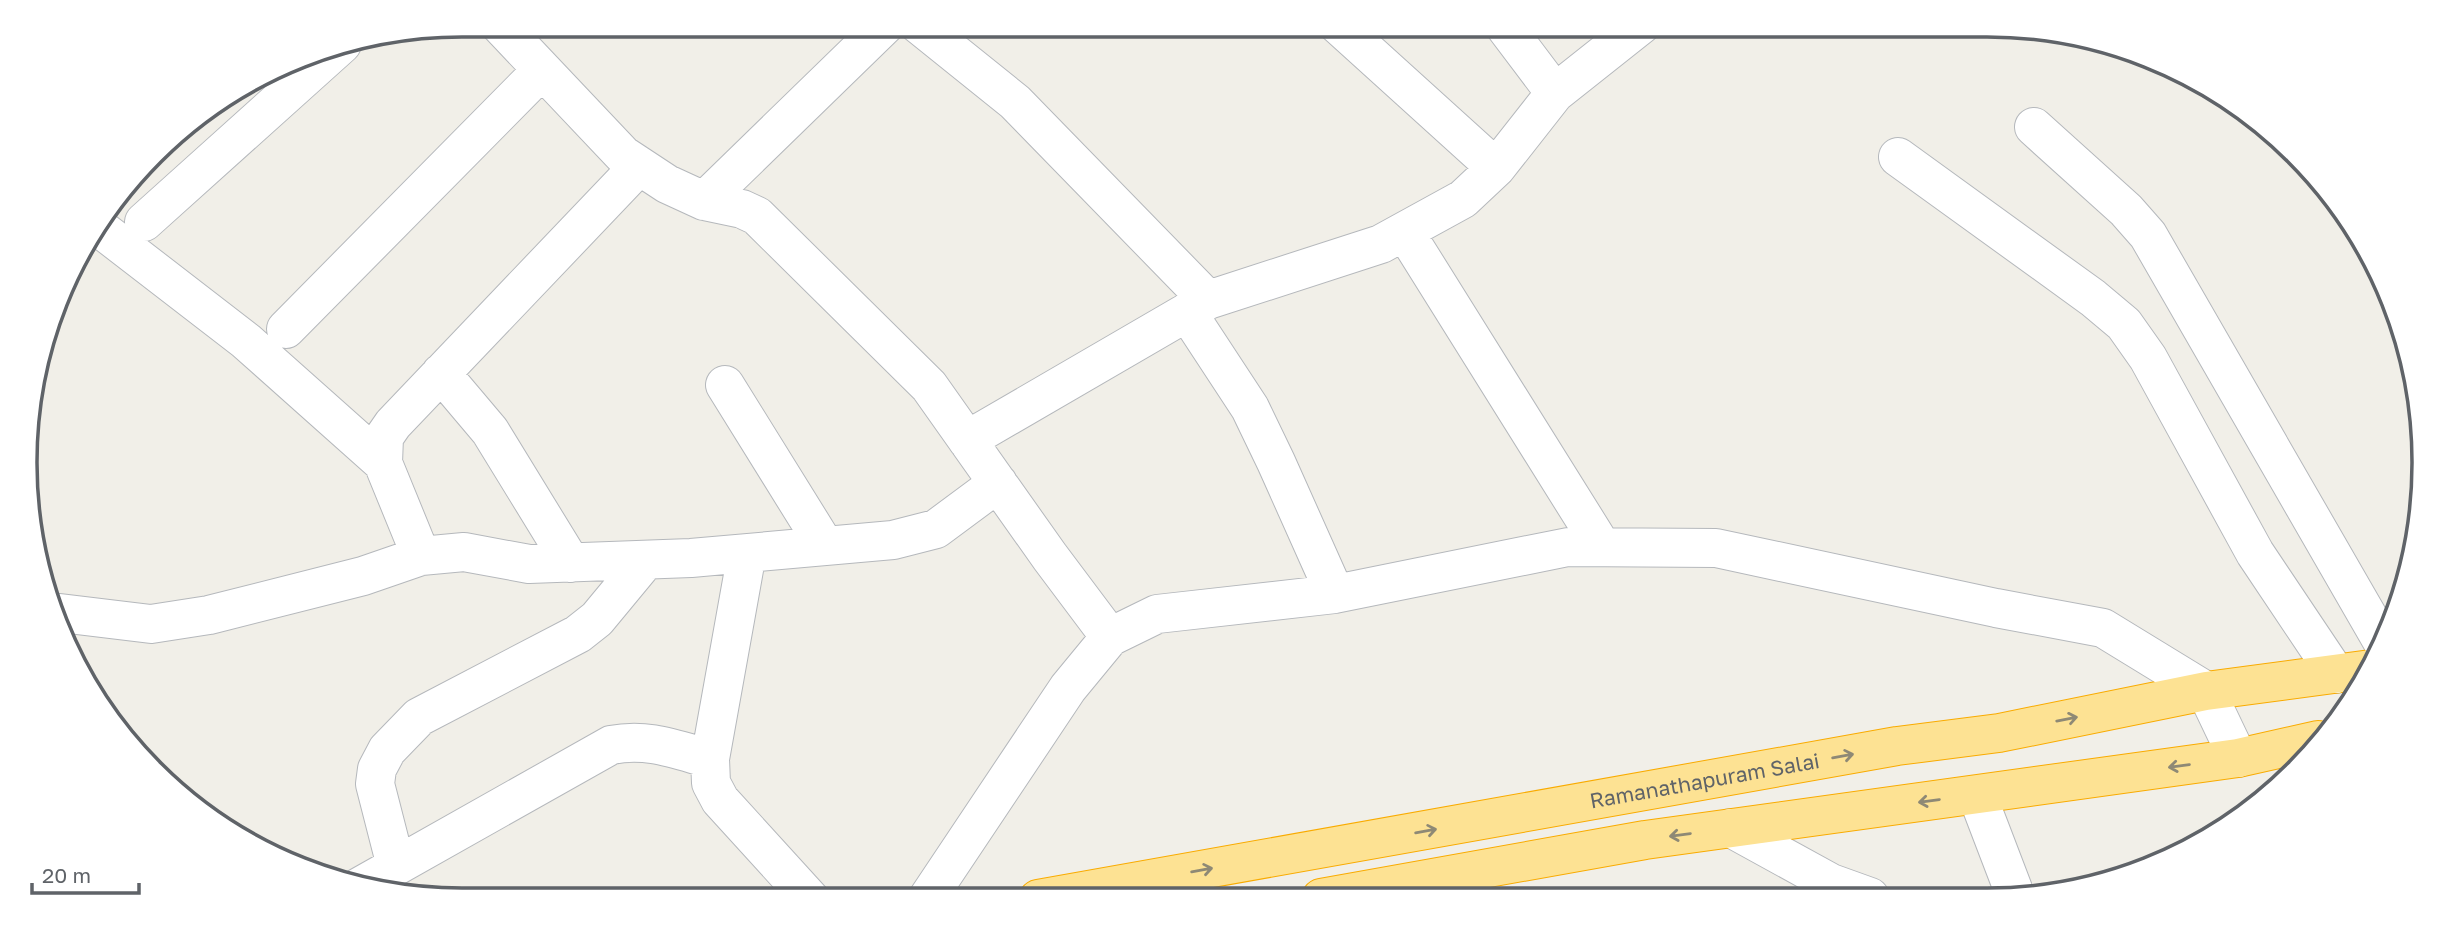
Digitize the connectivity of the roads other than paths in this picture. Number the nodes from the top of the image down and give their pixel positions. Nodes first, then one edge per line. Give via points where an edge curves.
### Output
1 (511, 37) edge
2 (873, 37) edge
3 (934, 37) edge
4 (1352, 37) edge
5 (1513, 37) edge
6 (1626, 37) edge
7 (325, 59) edge
8 (542, 70) junction
9 (1555, 93) junction
10 (2034, 127) dead end
11 (1898, 156) dead end
12 (639, 166) junction
13 (1496, 168) junction
14 (704, 201) junction
15 (144, 222) dead end
16 (105, 232) edge
17 (1405, 232) junction
18 (1197, 306) junction
19 (286, 329) dead end
20 (441, 373) junction
21 (725, 385) dead end
22 (967, 440) junction
23 (383, 463) junction
24 (998, 483) junction
25 (825, 546) junction
26 (1602, 547) junction
27 (747, 553) junction
28 (421, 556) junction
29 (645, 561) junction
30 (571, 563) junction
31 (1335, 594) junction
32 (65, 614) edge
33 (2377, 632) edge
34 (1110, 637) junction
35 (2353, 671) edge
36 (2206, 691) junction
37 (2308, 742) edge
38 (2238, 758) junction
39 (710, 759) junction
40 (1977, 795) junction
41 (1731, 828) junction
42 (396, 866) junction
43 (373, 879) edge
44 (2012, 887) edge
45 (800, 888) edge
46 (934, 888) edge
47 (1100, 888) edge
48 (1377, 888) edge
49 (1845, 888) edge

1 - 8 street
2 - 14 street
3 - 18 street via 1015,102
4 - 13 street
5 - 9 street
6 - 9 street
7 - 15 street
8 - 12 street
8 - 19 street
9 - 13 street
10 - 33 street via 2126,210 2148,236
11 - 35 street via 2124,324 2148,358 2255,553
12 - 14 street
12 - 20 street
13 - 17 street via 1463,199
14 - 22 street via 742,209 772,229 929,386
16 - 23 street via 246,341
17 - 18 street
17 - 26 street
18 - 22 street
18 - 31 street via 1276,461
20 - 23 street via 384,437
20 - 30 street via 490,431
21 - 25 street
22 - 24 street
23 - 28 street
24 - 25 street via 936,528 893,540
24 - 34 street
25 - 27 street
26 - 31 street via 1568,547
26 - 36 street via 1716,548 2102,628
27 - 29 street
27 - 39 street
28 - 30 street via 464,552 529,564
28 - 32 street via 363,576 209,615 151,624
29 - 30 street
29 - 42 street via 597,619 578,634 419,716 387,750 374,783
31 - 34 street via 1157,614
34 - 46 street via 1068,688
35 - 36 highway, Ramanathapuram Salai
36 - 38 street
47 -> 36 highway, Ramanathapuram Salai via 1897,746 1999,733
37 - 38 highway
38 -> 40 highway
39 - 42 street via 650,743 611,745
39 - 45 street via 711,783 720,800
40 -> 41 highway
40 - 44 street
41 -> 48 highway
41 - 49 street
42 - 43 street

